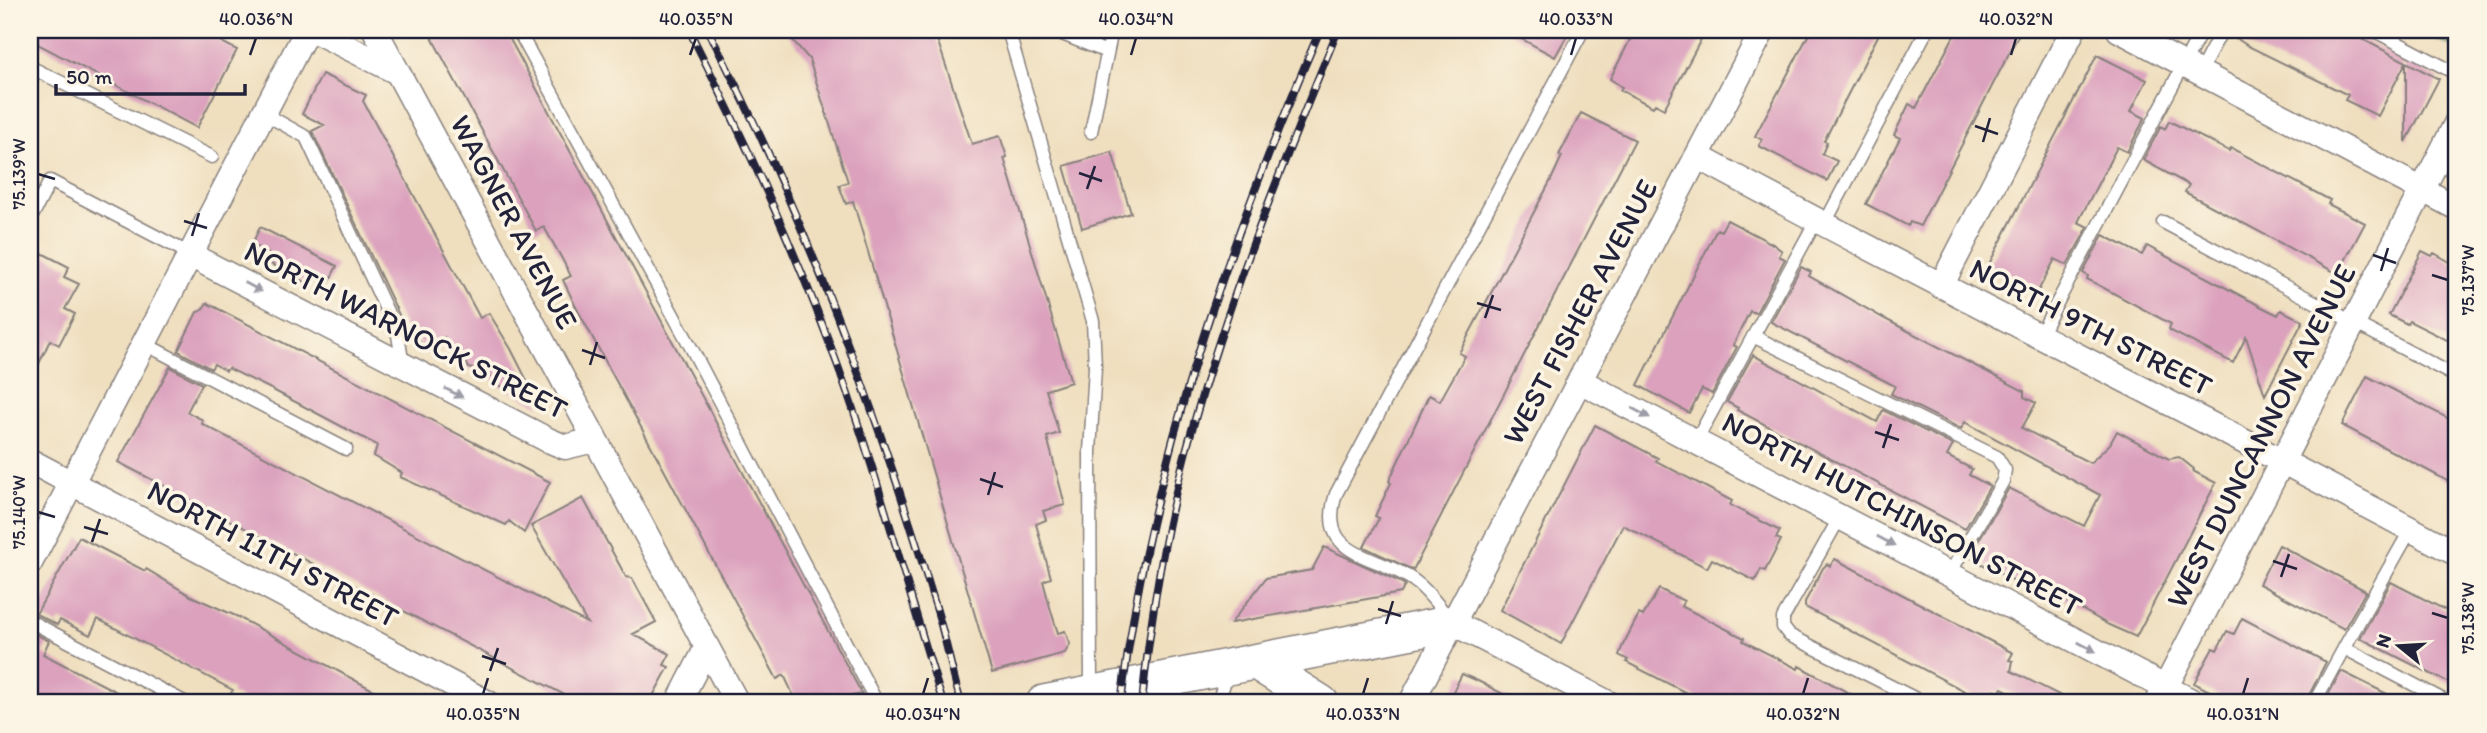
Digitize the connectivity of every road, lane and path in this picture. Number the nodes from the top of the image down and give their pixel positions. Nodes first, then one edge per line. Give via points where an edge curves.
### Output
1 (307, 30) edge
2 (313, 30) edge
3 (375, 30) edge
4 (518, 30) edge
5 (1007, 30) edge
6 (1052, 30) edge
7 (1112, 30) edge
8 (1583, 30) edge
9 (1763, 30) edge
10 (1927, 30) edge
11 (2073, 30) edge
12 (2119, 30) edge
13 (2202, 30) edge
14 (2222, 30) edge
15 (2373, 30) edge
16 (1107, 52) junction
17 (30, 67) edge
18 (2192, 68) junction
19 (397, 72) junction
20 (2457, 74) edge
21 (265, 114) junction
22 (2457, 122) edge
23 (1091, 132) dead end
24 (1697, 156) junction
25 (212, 157) dead end
26 (2423, 190) junction
27 (2457, 208) edge
28 (30, 219) edge
29 (2163, 222) dead end
30 (1820, 223) junction
31 (192, 256) junction
32 (1941, 286) junction
33 (2355, 323) junction
34 (1754, 336) junction
35 (2039, 337) junction
36 (145, 344) junction
37 (403, 366) junction
38 (2457, 377) edge
39 (1580, 381) junction
40 (594, 440) junction
41 (1696, 442) junction
42 (346, 449) dead end
43 (30, 461) edge
44 (2284, 461) junction
45 (72, 483) junction
46 (1840, 517) junction
47 (2411, 529) junction
48 (2457, 554) edge
49 (30, 563) edge
50 (1949, 575) junction
51 (30, 621) edge
52 (1452, 623) junction
53 (2344, 648) junction
54 (706, 649) junction
55 (1242, 664) junction
56 (1091, 694) junction
57 (2162, 696) edge
58 (186, 703) edge
59 (488, 703) edge
60 (678, 703) edge
61 (737, 703) edge
62 (877, 703) edge
63 (1044, 703) edge
64 (1218, 703) edge
65 (1321, 703) edge
66 (1411, 703) edge
67 (1608, 703) edge
68 (1924, 703) edge
69 (2194, 703) edge
70 (2314, 703) edge
71 (2449, 703) edge

1 - 21 street
2 - 19 street
3 - 19 street, WAGNER AVENUE
4 - 62 lane
5 - 56 lane via 1093,321
6 - 16 lane
7 - 16 lane
8 - 52 lane via 1336,494 1331,512 1334,533 1342,545 1417,583
9 - 24 street, WEST FISHER AVENUE
10 - 30 lane
11 - 32 street
12 - 18 street
13 - 18 lane
14 - 18 lane
15 - 20 lane
16 - 23 lane
17 - 25 lane
18 - 26 street
18 - 35 lane
19 - 40 street, WAGNER AVENUE
21 - 31 street
21 - 37 lane via 306,136 398,335
22 - 26 street, WEST DUNCANNON AVENUE
24 - 30 street, NORTH 9TH STREET
24 - 39 street, WEST FISHER AVENUE
26 - 27 street
26 - 33 street, WEST DUNCANNON AVENUE
28 - 31 lane via 50,181
29 - 33 lane
30 - 32 street, NORTH 9TH STREET
30 - 34 lane
31 - 36 street
31 -> 37 street, NORTH WARNOCK STREET
32 - 35 street, NORTH 9TH STREET
33 - 38 lane
33 - 44 street, WEST DUNCANNON AVENUE
34 - 41 lane
34 - 50 lane via 1997,457 2005,470 2003,481
35 - 44 street, NORTH 9TH STREET
36 - 42 lane
36 - 45 street
37 -> 40 street, NORTH WARNOCK STREET via 565,447
39 -> 41 street, NORTH HUTCHINSON STREET
39 - 52 street, WEST FISHER AVENUE
40 - 54 street, WAGNER AVENUE
41 - 46 street, NORTH HUTCHINSON STREET
43 - 45 street, NORTH 11TH STREET
44 - 47 street, NORTH 9TH STREET
44 - 57 street, WEST DUNCANNON AVENUE
45 - 49 street
45 - 59 street, NORTH 11TH STREET
46 -> 50 street, NORTH HUTCHINSON STREET
46 - 68 lane via 1783,618 1783,627 1789,635
47 - 48 street, NORTH 9TH STREET
47 - 53 lane
50 -> 57 street, NORTH HUTCHINSON STREET
51 - 58 lane
52 - 55 street
52 - 66 street, WEST FISHER AVENUE
52 - 67 street
53 - 70 lane
53 - 71 lane
54 - 60 street
54 - 61 street, WAGNER AVENUE
55 - 56 street
55 - 64 lane
55 - 65 street
56 - 63 street
57 - 69 street, NORTH HUTCHINSON STREET

